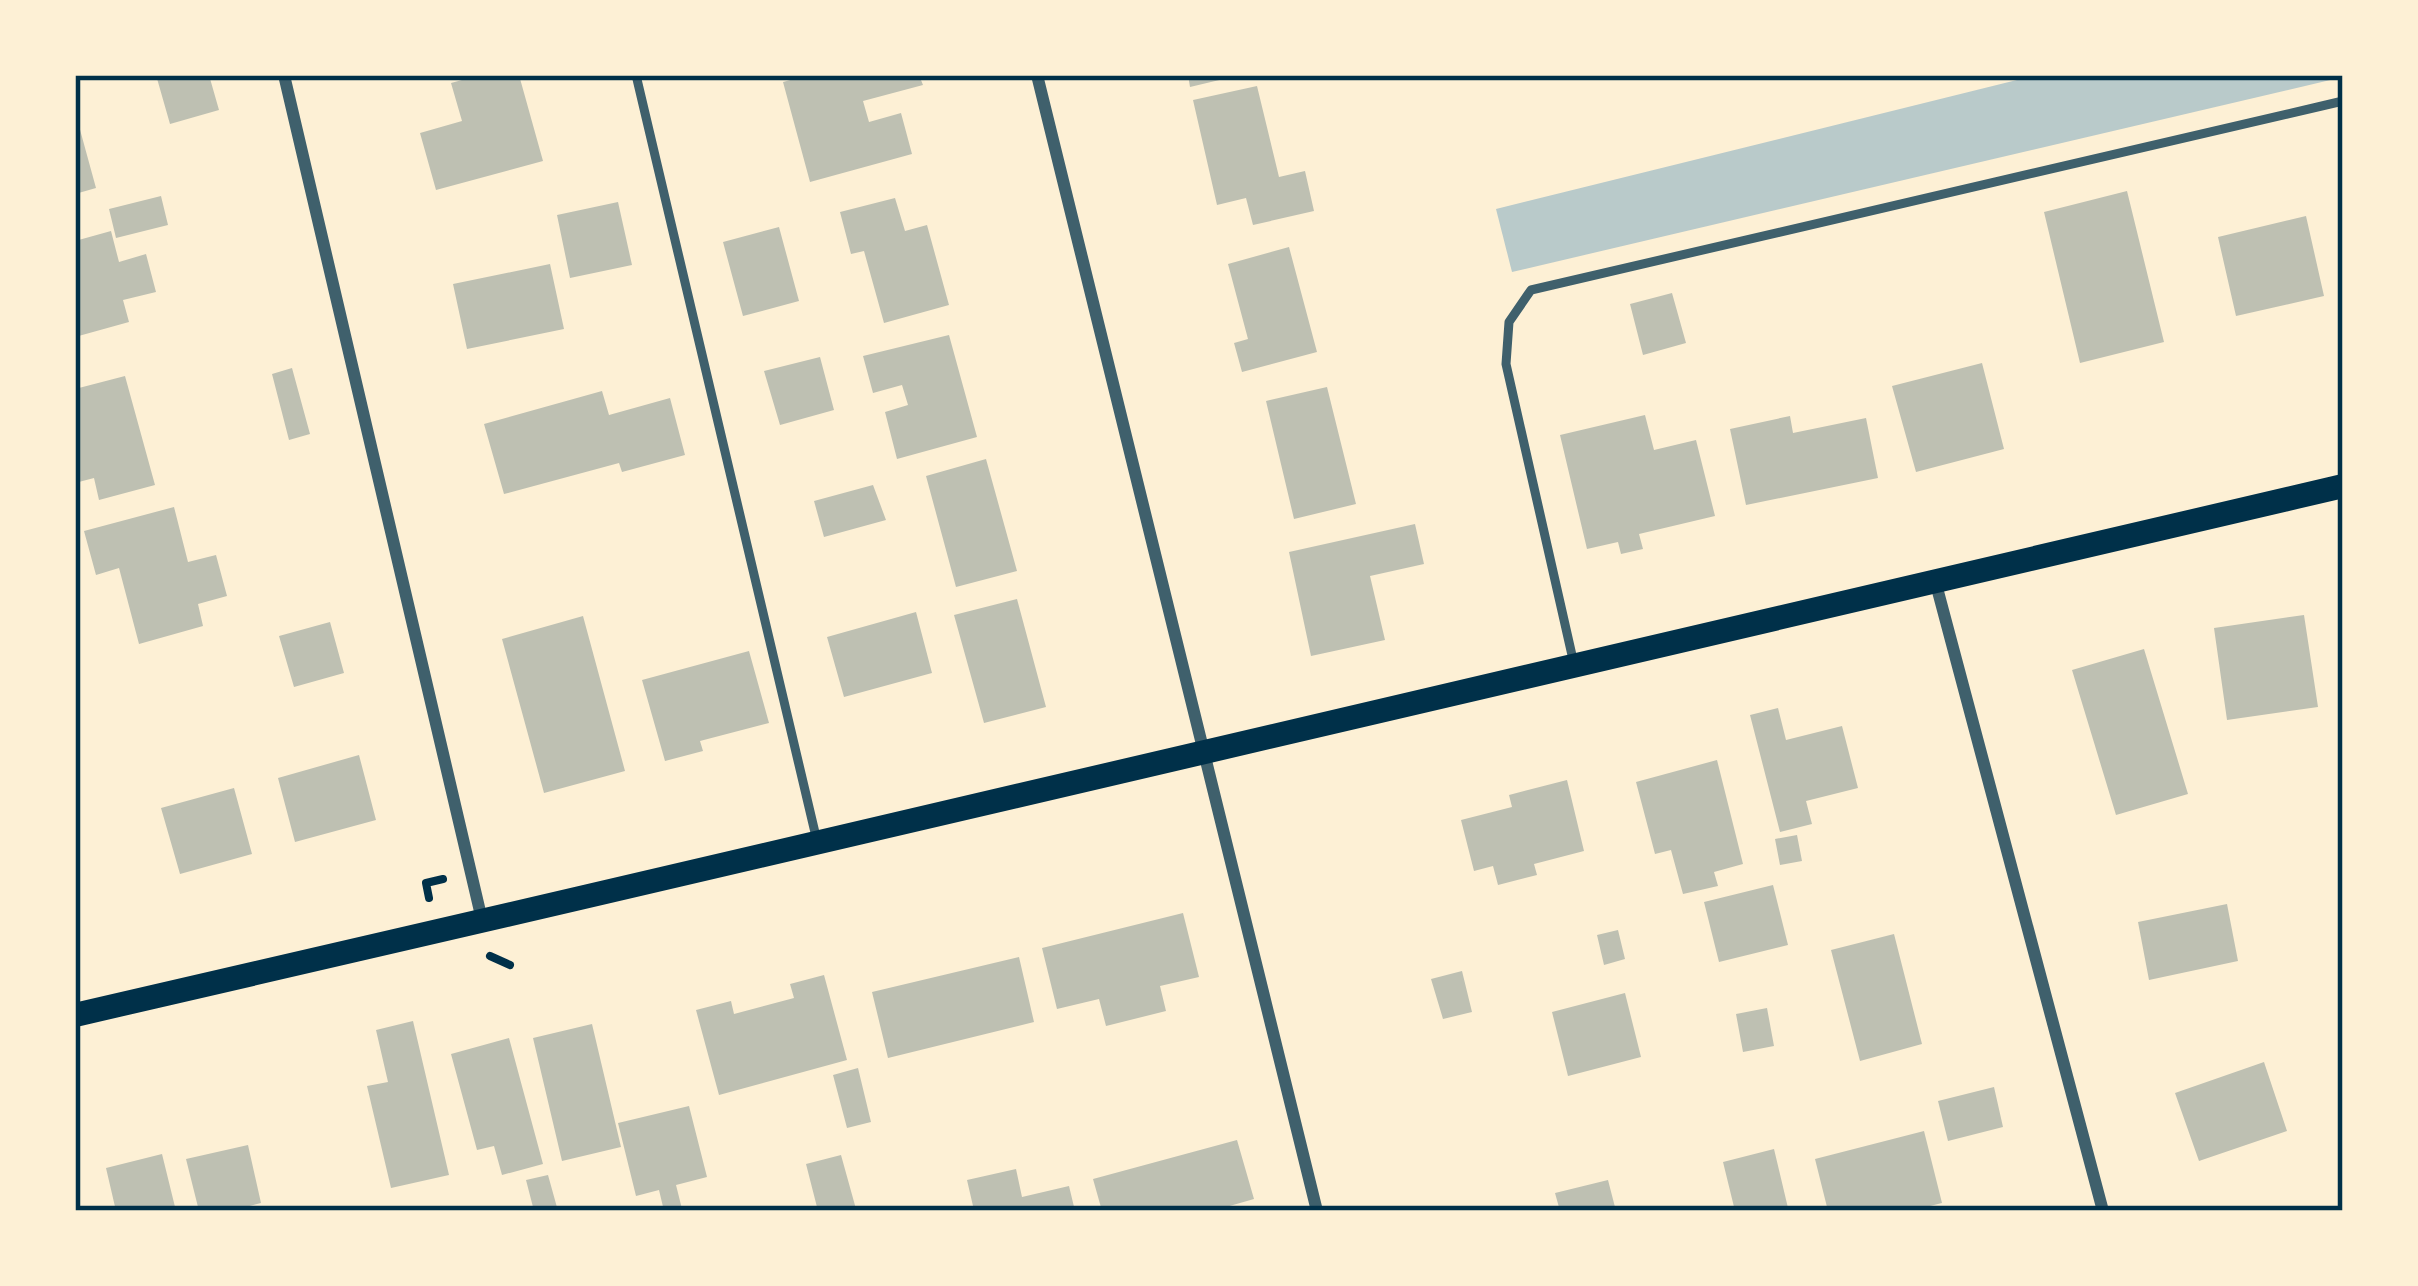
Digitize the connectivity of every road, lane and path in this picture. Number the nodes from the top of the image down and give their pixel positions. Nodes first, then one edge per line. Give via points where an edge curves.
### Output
1 (284, 75) edge
2 (636, 75) edge
3 (1037, 75) edge
4 (2343, 101) edge
5 (2343, 486) edge
6 (1936, 584) junction
7 (1575, 669) junction
8 (1205, 753) junction
9 (817, 841) junction
10 (482, 920) junction
11 (75, 1015) edge
12 (1317, 1211) edge
13 (2103, 1211) edge

1 - 10 street
2 - 9 lane
3 - 8 street
4 - 7 lane via 1531,290 1508,322 1506,364
5 - 6 main road
6 - 7 main road
6 - 13 street
7 - 8 main road
8 - 9 main road
8 - 12 street
9 - 10 main road
10 - 11 main road

